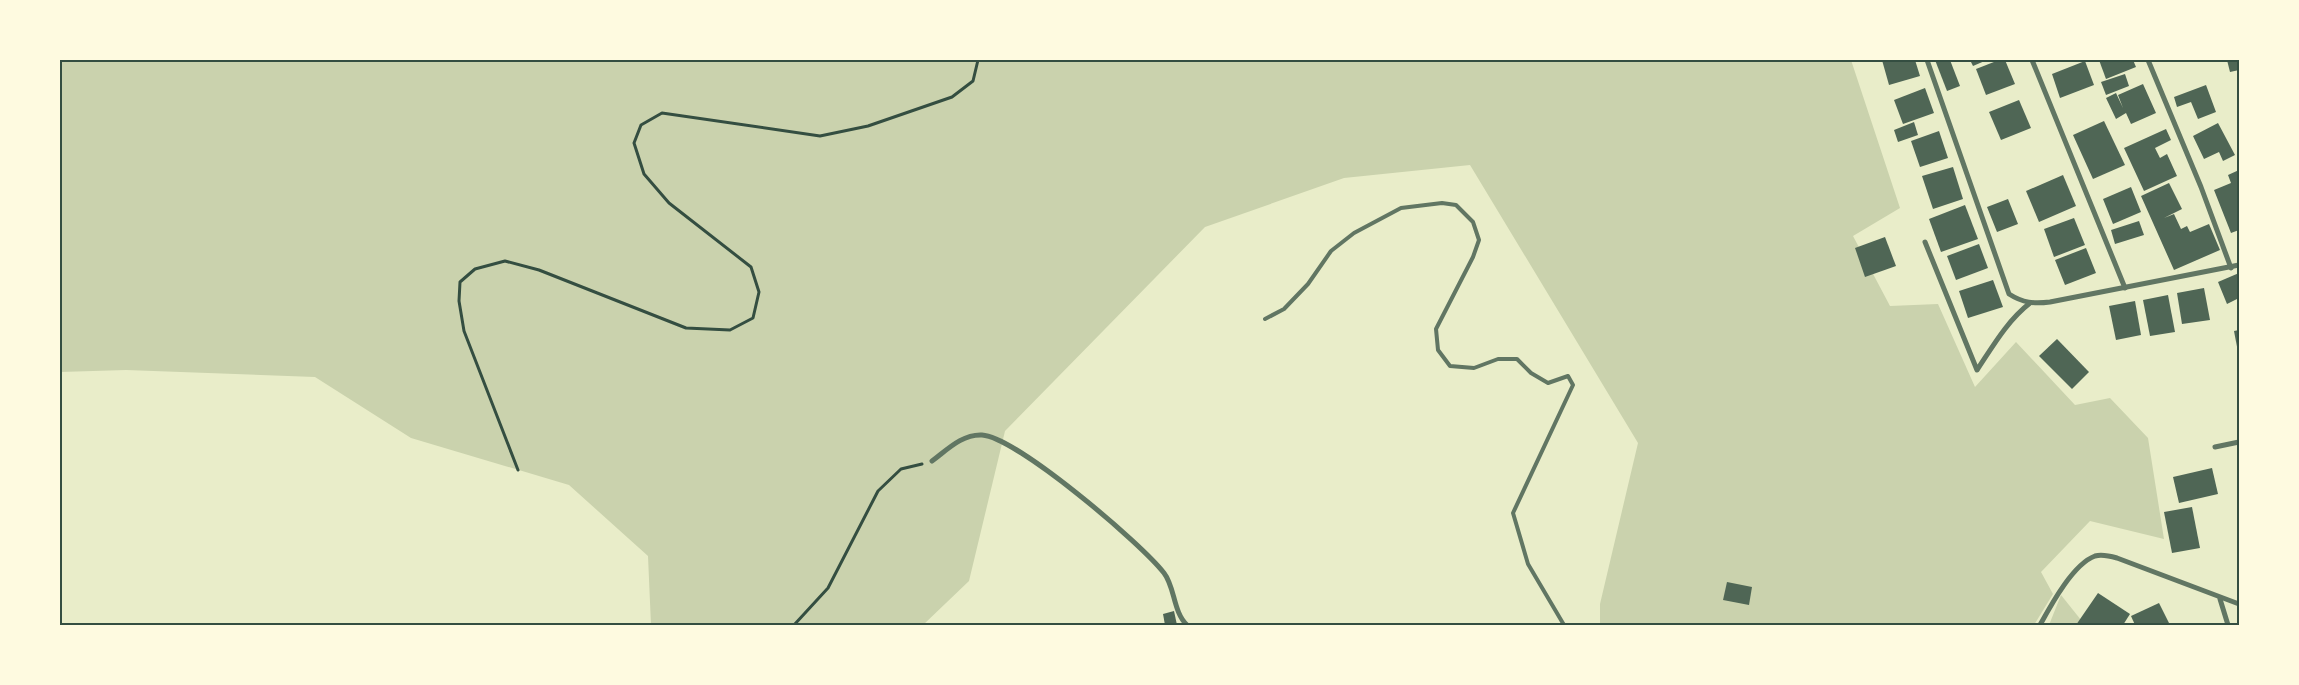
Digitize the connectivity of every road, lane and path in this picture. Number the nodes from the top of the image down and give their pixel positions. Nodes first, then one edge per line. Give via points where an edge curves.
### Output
1 (978, 60) edge
2 (1927, 60) edge
3 (2032, 60) edge
4 (2148, 60) edge
5 (1925, 242) dead end
6 (2239, 265) edge
7 (2231, 268) junction
8 (2125, 288) junction
9 (2030, 303) junction
10 (1265, 319) dead end
11 (2239, 442) edge
12 (2215, 447) dead end
13 (932, 461) joint
14 (518, 470) dead end
15 (2220, 599) junction
16 (2239, 604) edge
17 (794, 625) edge
18 (1186, 625) edge
19 (1564, 625) edge
20 (2040, 625) edge
21 (2228, 625) edge

1 - 14 path via 973,81 952,96 868,126 820,136 662,113 641,125 634,143 644,174 669,203 751,267 759,292 753,318 730,330 686,328 539,270 505,261 475,269 460,282 459,301 464,331
2 - 9 street via 2010,294
3 - 8 street
4 - 7 street
5 - 9 street via 1978,370 2003,330
6 - 7 street
7 - 8 street
8 - 9 street
10 - 19 lane via 1284,309 1308,284 1331,251 1354,233 1401,208 1442,202 1456,205 1473,222 1479,240 1474,257 1436,329 1438,350 1450,366 1474,368 1498,359 1517,359 1548,383 1568,376 1573,385 1513,513 1528,564
11 - 12 street
13 - 17 path via 901,469 878,491 828,588
13 - 18 street via 958,441 982,435 1011,447 1096,507 1165,574
15 - 16 street
15 - 20 street via 2117,558 2100,555 2089,559 2075,571
15 - 21 street

